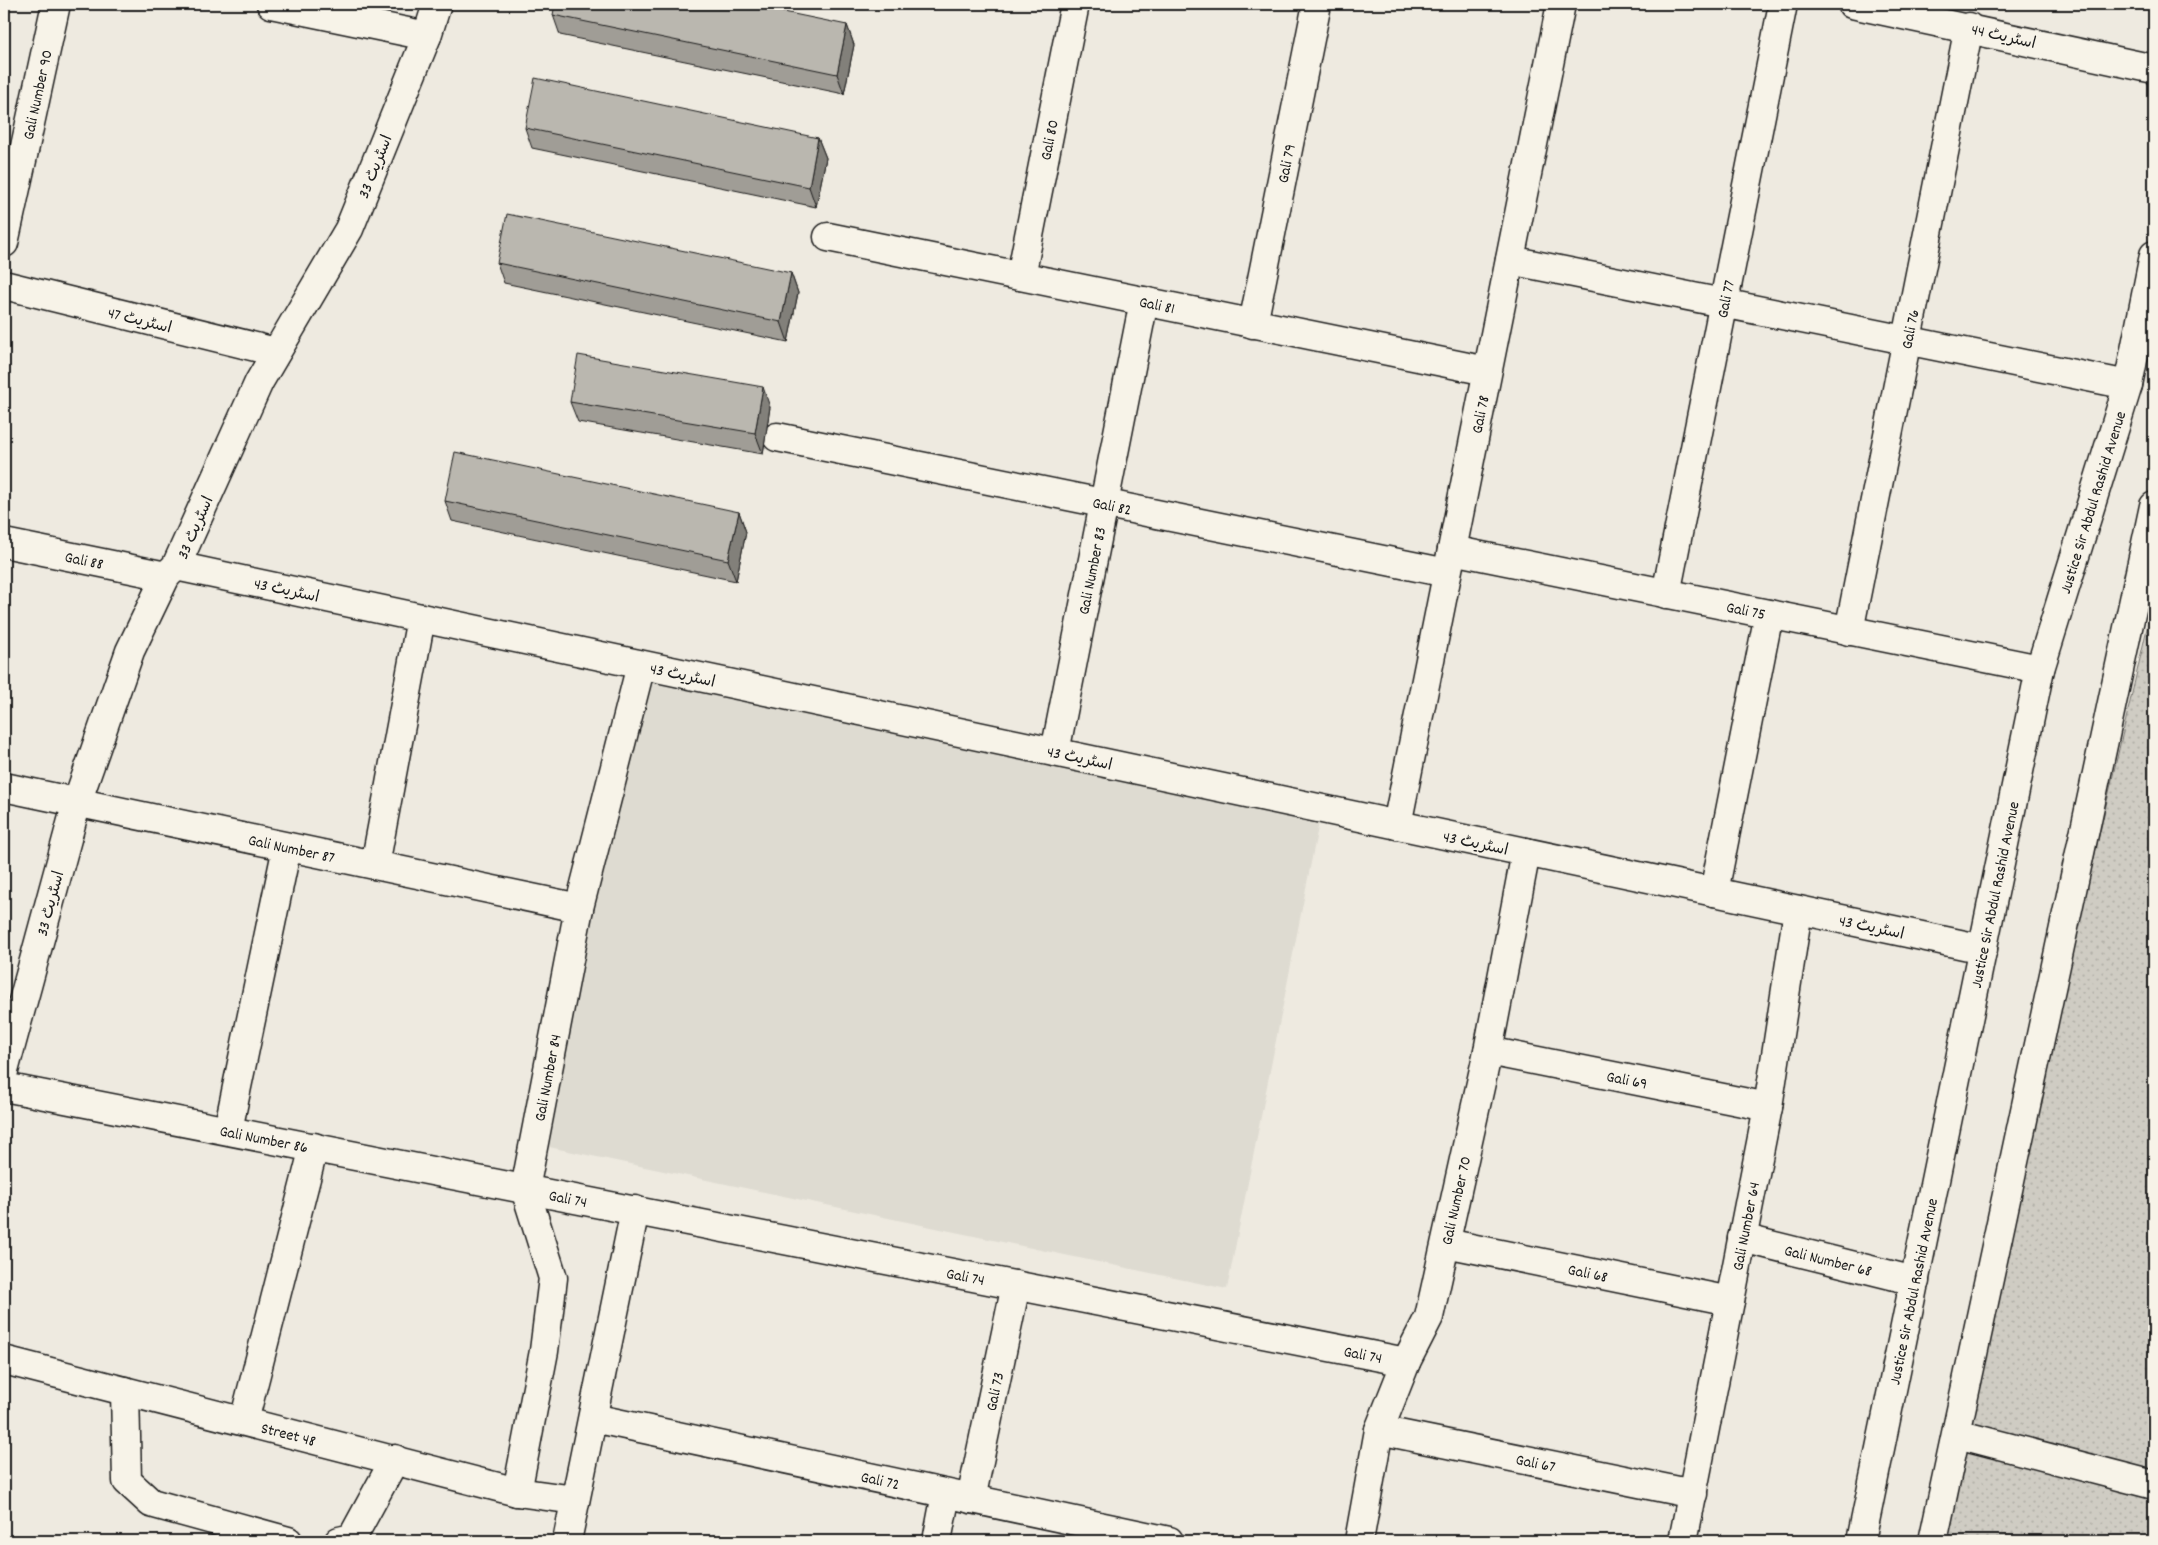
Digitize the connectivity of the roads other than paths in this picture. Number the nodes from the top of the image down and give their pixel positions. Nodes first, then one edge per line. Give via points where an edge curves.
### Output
1 (56, 4) edge
2 (272, 4) edge
3 (437, 4) edge
4 (1075, 4) edge
5 (1317, 4) edge
6 (1561, 4) edge
7 (1783, 4) edge
8 (1852, 4) edge
9 (1969, 27) junction
10 (427, 36) junction
11 (2154, 69) edge
12 (828, 237) dead end
13 (4, 243) edge
14 (2154, 254) edge
15 (1510, 260) junction
16 (1021, 276) junction
17 (4, 285) edge
18 (1144, 301) junction
19 (1724, 304) junction
20 (1253, 324) junction
21 (1906, 340) junction
22 (276, 352) junction
23 (1488, 371) junction
24 (2128, 385) junction
25 (777, 437) dead end
26 (1104, 504) junction
27 (2154, 506) edge
28 (4, 543) edge
29 (1450, 561) junction
30 (171, 571) junction
31 (1666, 594) junction
32 (1769, 614) junction
33 (421, 618) junction
34 (1849, 631) junction
35 (640, 665) junction
36 (2040, 669) junction
37 (1054, 752) junction
38 (4, 787) edge
39 (77, 802) junction
40 (1397, 825) junction
41 (287, 847) junction
42 (1526, 852) junction
43 (375, 865) junction
44 (1714, 892) junction
45 (579, 908) junction
46 (1798, 910) junction
47 (1983, 949) junction
48 (1488, 1051) junction
49 (4, 1071) edge
50 (4, 1087) edge
51 (1768, 1107) junction
52 (228, 1130) junction
53 (314, 1147) junction
54 (525, 1189) junction
55 (635, 1210) junction
56 (1742, 1238) junction
57 (1446, 1243) junction
58 (1915, 1281) junction
59 (1016, 1285) junction
60 (1730, 1301) junction
61 (4, 1360) edge
62 (1406, 1362) junction
63 (125, 1391) junction
64 (593, 1418) junction
65 (244, 1421) junction
66 (1379, 1430) junction
67 (1957, 1434) junction
68 (395, 1459) junction
69 (2154, 1485) edge
70 (517, 1492) junction
71 (1693, 1494) junction
72 (959, 1496) junction
73 (575, 1500) junction
74 (288, 1541) edge
75 (339, 1541) edge
76 (567, 1541) edge
77 (937, 1541) edge
78 (1169, 1541) edge
79 (1359, 1541) edge
80 (1684, 1541) edge
81 (1861, 1541) edge
82 (1933, 1541) edge

1 - 13 street, Gali Number 90
2 - 10 street
3 - 10 street, اسٹریٹ 33
4 - 16 street, Gali 80
5 - 20 street, Gali 79
6 - 15 street, Gali 78
7 - 19 street, Gali 77
8 - 9 street, اسٹریٹ 44
9 - 11 street, اسٹریٹ 44
9 - 21 street, Gali 76
10 - 22 street, اسٹریٹ 33 via 349,229
12 - 16 street, Gali 81
14 - 24 street, Justice Sir Abdul Rashid Avenue
15 - 19 street
15 - 23 street, Gali 78
16 - 18 street, Gali 81
17 - 22 street, اسٹریٹ 47
18 - 20 street, Gali 81
18 - 26 street, Gali Number 83
19 - 21 street
19 - 31 street, Gali 77
20 - 23 street, Gali 81
21 - 24 street
21 - 34 street, Gali 76
22 - 30 street, اسٹریٹ 33
23 - 29 street, Gali 78
24 - 36 street, Justice Sir Abdul Rashid Avenue
25 - 26 street, Gali 82
26 - 29 street, Gali 82
26 - 37 street, Gali Number 83
27 - 67 street
28 - 30 street, Gali 88
29 - 31 street, Gali 75
29 - 40 street, Gali 78
30 - 33 street, اسٹریٹ 43
30 - 39 street, اسٹریٹ 33 via 130,651
31 - 32 street, Gali 75
32 - 34 street, Gali 75
32 - 44 street
33 - 35 street, اسٹریٹ 43
33 - 43 street
34 - 36 street, Gali 75
35 - 37 street, اسٹریٹ 43
35 - 45 street, Gali Number 84
36 - 47 street, Justice Sir Abdul Rashid Avenue
37 - 40 street, اسٹریٹ 43
38 - 39 street, Gali Number 87
39 - 41 street, Gali Number 87
39 - 49 street, اسٹریٹ 33
40 - 42 street, اسٹریٹ 43
41 - 43 street, Gali Number 87
41 - 52 street
42 - 44 street, اسٹریٹ 43
42 - 48 street, Gali Number 70
43 - 45 street, Gali Number 87
44 - 46 street, اسٹریٹ 43
45 - 54 street, Gali Number 84
46 - 47 street, اسٹریٹ 43
46 - 51 street, Gali Number 64
47 - 58 street, Justice Sir Abdul Rashid Avenue
48 - 51 street, Gali 69
48 - 57 street, Gali Number 70
50 - 52 street, Gali Number 86
51 - 56 street, Gali Number 64
52 - 53 street, Gali Number 86
53 - 54 street, Gali Number 86
53 - 65 street
54 - 55 street, Gali 74
54 - 70 street, Gali Number 84 via 553,1278 544,1351
55 - 59 street, Gali 74
55 - 64 street
56 - 58 street, Gali Number 68
56 - 60 street, Gali Number 64
57 - 60 street, Gali 68
57 - 62 street, Gali Number 70 via 1429,1316
58 - 81 street, Justice Sir Abdul Rashid Avenue
59 - 62 street, Gali 74
59 - 72 street, Gali 73
60 - 71 street, Gali Number 64
61 - 63 street, Street 48
62 - 66 street, Gali Number 70
63 - 65 street, Street 48
63 - 74 street via 127,1481 151,1503
64 - 72 street, Gali 72
64 - 73 street
65 - 68 street, Street 48
66 - 71 street, Gali 67
66 - 79 street, Gali Number 70
67 - 69 street
67 - 82 street
68 - 70 street, Street 48
68 - 75 street via 352,1538
70 - 73 street, Street 48
71 - 80 street, Gali Number 64
72 - 77 street, Gali 73
72 - 78 street, Gali 72
73 - 76 street

